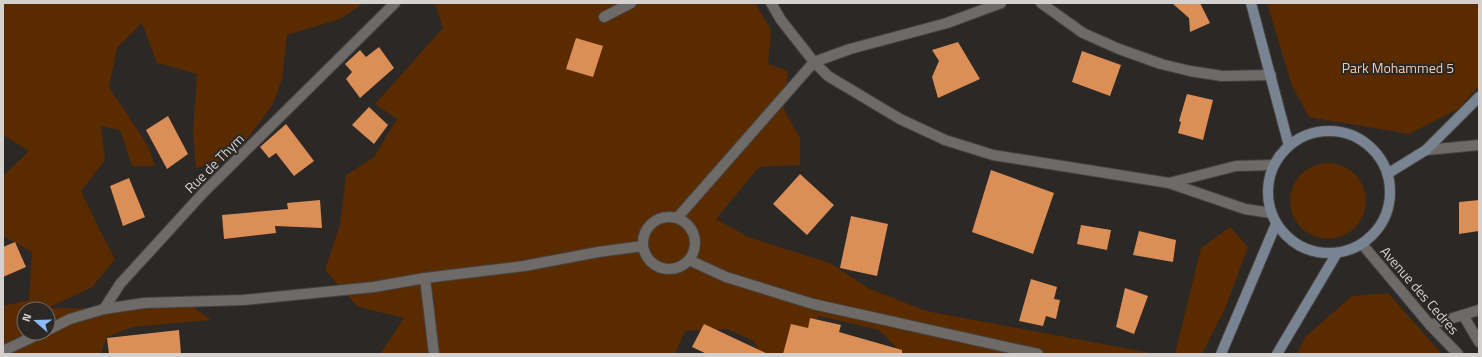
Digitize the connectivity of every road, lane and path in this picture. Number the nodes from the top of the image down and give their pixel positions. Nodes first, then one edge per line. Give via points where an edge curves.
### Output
1 (395, 3) edge
2 (631, 3) edge
3 (771, 3) edge
4 (1001, 3) edge
5 (1041, 3) edge
6 (1251, 3) edge
7 (604, 17) dead end
8 (814, 62) junction
9 (1271, 75) junction
10 (1479, 98) edge
11 (1479, 145) edge
12 (1289, 146) junction
13 (1426, 150) junction
14 (1274, 165) junction
15 (1387, 174) junction
16 (1169, 183) junction
17 (1271, 213) junction
18 (678, 217) junction
19 (1276, 224) junction
20 (1362, 244) junction
21 (643, 246) junction
22 (1336, 253) junction
23 (689, 260) junction
24 (425, 278) junction
25 (104, 309) junction
26 (1479, 310) edge
27 (1463, 315) junction
28 (1430, 325) junction
29 (56, 326) edge
30 (24, 341) edge
31 (1479, 342) edge
32 (3, 351) edge
33 (434, 354) edge
34 (1038, 354) edge
35 (1221, 354) edge
36 (1277, 354) edge
37 (1458, 354) edge

1 - 25 street, Rue de Thym via 204,192 120,284
2 - 7 street
3 - 8 street
4 - 8 street via 947,23 850,49
5 - 9 street via 1083,33 1161,64 1190,72 1222,76
6 - 9 main road
8 - 16 street via 834,80 900,119 945,140 993,155
8 - 18 street
9 - 12 main road
10 - 13 main road
11 - 13 street
12 - 14 main road
12 - 15 main road via 1310,134 1322,131 1346,133 1367,144 1376,153
13 - 15 main road
14 - 16 street via 1236,166
14 - 17 main road via 1268,189
15 - 20 main road via 1390,201 1386,214 1372,236
16 - 17 street via 1245,209
17 - 19 main road
18 - 21 street via 667,216 657,219 644,235
18 - 23 street via 693,231 696,241
19 - 22 main road via 1285,235 1302,247 1322,253
19 - 35 main road
20 - 22 main road
20 - 28 street, Avenue des Cedres
21 - 23 street via 649,260 662,268 672,269 682,266
21 - 24 street via 524,266
22 - 36 main road
23 - 34 street via 726,277 814,304
24 - 25 street via 303,295 236,301 144,303
24 - 33 street
25 - 29 street
26 - 27 street
27 - 28 street
27 - 31 street
28 - 37 street, Avenue des Cedres
30 - 32 street

